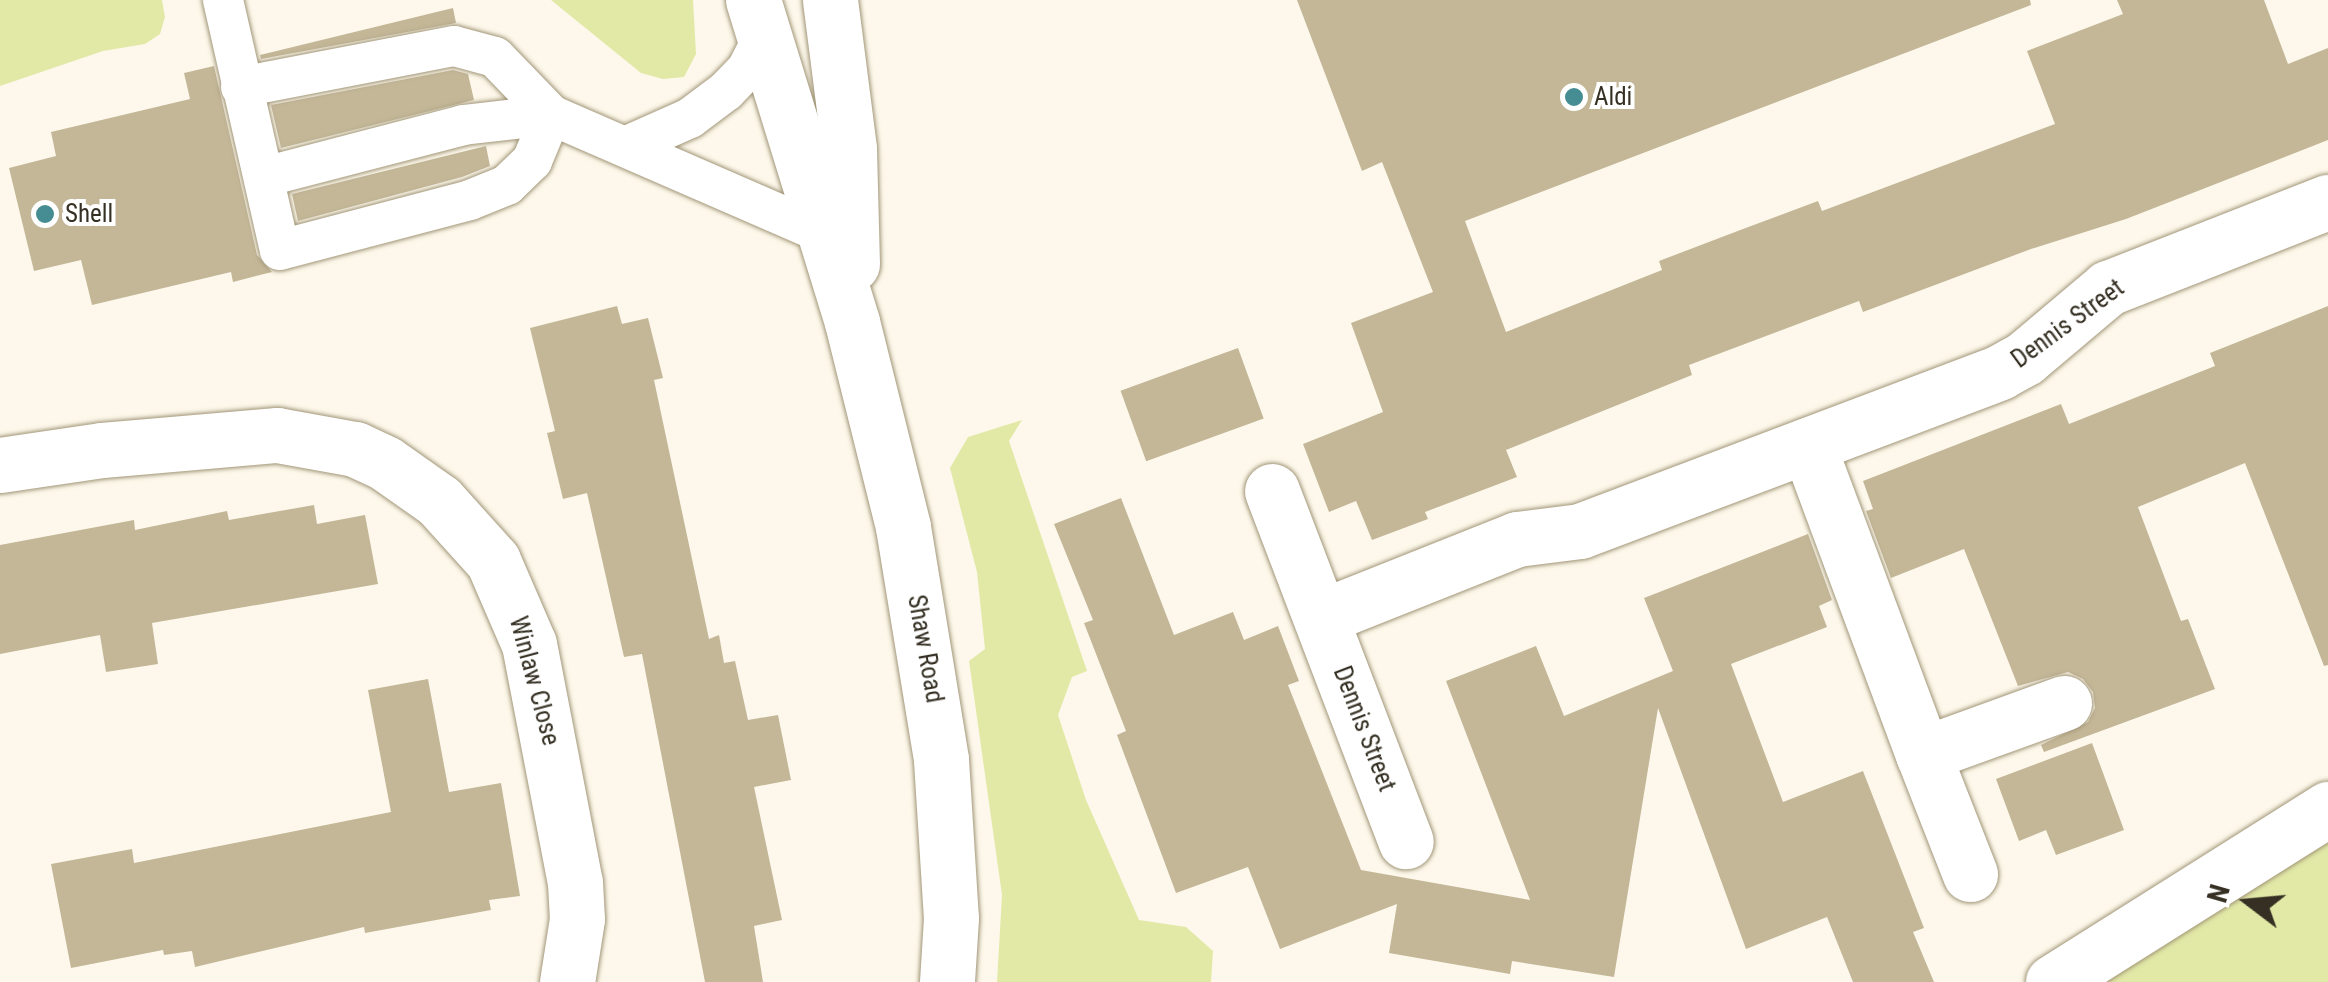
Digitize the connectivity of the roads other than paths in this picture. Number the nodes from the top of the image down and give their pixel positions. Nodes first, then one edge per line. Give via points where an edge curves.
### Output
1 (830, 0) edge
2 (759, 17) edge
3 (227, 18) edge
4 (241, 88) junction
5 (551, 114) junction
6 (627, 146) junction
7 (264, 178) junction
8 (2328, 202) edge
9 (825, 234) junction
10 (852, 322) junction
11 (1808, 446) junction
12 (0, 465) edge
13 (1272, 492) dead end
14 (1321, 617) junction
15 (2064, 702) dead end
16 (1924, 754) junction
17 (2328, 810) edge
18 (1406, 841) dead end
19 (1970, 874) dead end
20 (567, 982) edge
21 (947, 982) edge
22 (2053, 982) edge

1 - 10 street, Shaw Road via 852,188
2 - 6 lane via 747,69 726,91 690,118
2 - 9 street, Shaw Road
3 - 4 lane
4 - 5 lane via 454,46 495,57
4 - 7 lane
5 - 6 lane
5 - 7 lane via 463,124
5 - 7 lane via 532,161 507,186 280,250
6 - 9 lane
8 - 11 street, Dennis Street via 2108,288 2000,372
9 - 10 street, Shaw Road
10 - 21 street, Shaw Road via 903,526 934,701 948,836
11 - 14 street, Dennis Street via 1580,531 1517,539
11 - 16 street
12 - 20 street, Winlaw Close via 277,435 355,449 439,501 493,561 529,644 575,882 577,920
13 - 14 street, Dennis Street
14 - 18 street, Dennis Street
15 - 16 street
16 - 19 street
17 - 22 street

